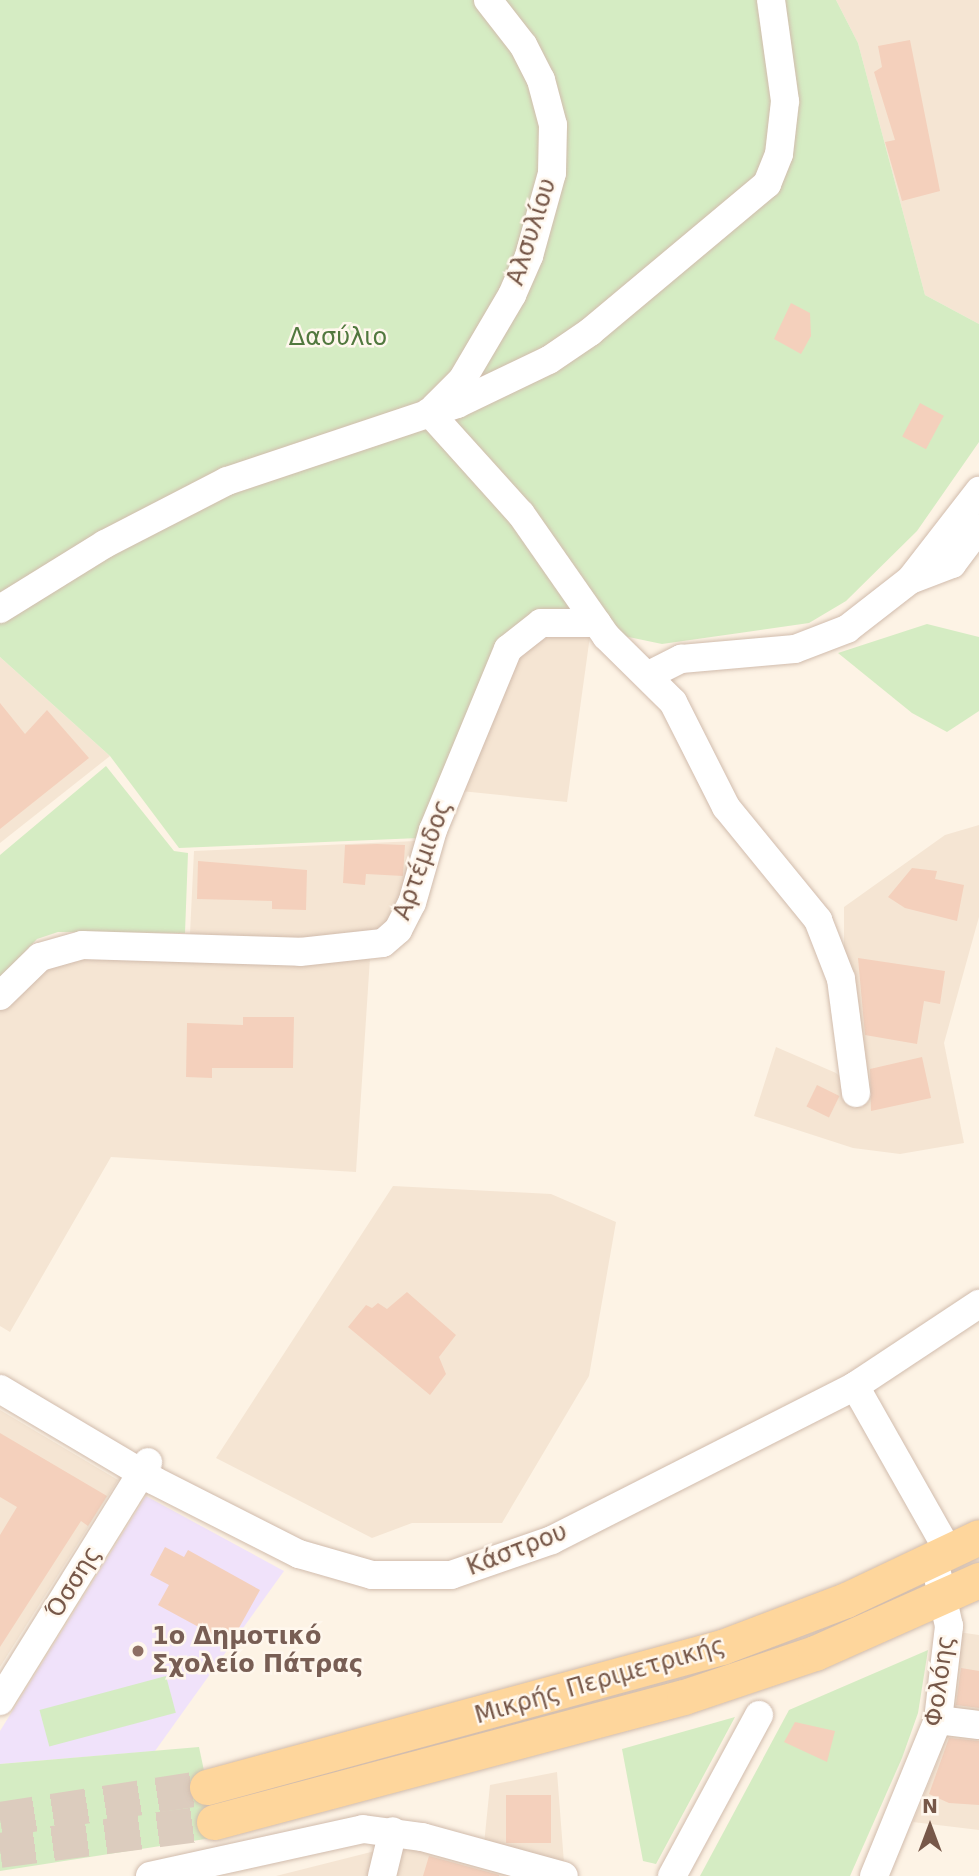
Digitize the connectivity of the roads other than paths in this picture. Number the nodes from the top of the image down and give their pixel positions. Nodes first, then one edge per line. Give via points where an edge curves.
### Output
1 (488, 0) edge
2 (771, 0) edge
3 (429, 412) junction
4 (979, 491) edge
5 (979, 528) edge
6 (911, 580) junction
7 (0, 609) edge
8 (597, 623) junction
9 (649, 675) junction
10 (0, 996) edge
11 (856, 1093) dead end
12 (979, 1304) edge
13 (855, 1386) junction
14 (0, 1389) edge
15 (145, 1468) junction
16 (954, 1550) edge
17 (979, 1580) edge
18 (946, 1596) junction
19 (0, 1701) edge
20 (760, 1715) dead end
21 (938, 1720) junction
22 (979, 1725) edge
23 (207, 1787) tunnel mouth
24 (214, 1822) tunnel mouth
25 (393, 1831) junction
26 (150, 1876) edge
27 (382, 1876) edge
28 (564, 1876) edge
29 (673, 1876) edge
30 (874, 1876) edge

1 - 3 street, Αλσυλίου via 523,45 541,80 553,125 552,173 529,256 501,317 462,380
2 - 3 street via 785,101 779,154 767,184 569,347 483,393
3 - 7 street via 219,485 105,544
3 - 8 street via 521,514
4 - 6 street
5 - 6 street via 952,564
6 - 9 street via 864,619 822,641 773,652 681,659
8 - 9 street
8 - 10 street, Αρτέμιδος via 541,622 508,649 433,830 412,903 398,930 383,943 311,952 82,945 40,957
9 - 11 street via 680,713 726,807 805,900 826,935 841,979
12 - 13 street, Κάστρου
13 - 15 street, Κάστρου via 552,1540 451,1575 400,1578 323,1563
13 - 16 street, Φολόης
14 - 15 street, Κάστρου
15 - 19 street, Όσσης
16 - 18 street, Φολόης
16 - 23 main road, Μικρής Περιμετρικής via 722,1647
17 - 18 main road, Μικρής Περιμετρικής
18 - 21 street, Φολόης via 949,1626
18 - 24 main road, Μικρής Περιμετρικής via 814,1653 632,1714
20 - 29 street
21 - 22 street
21 - 30 street, Φολόης
25 - 26 street via 337,1832
25 - 27 street
25 - 28 street

